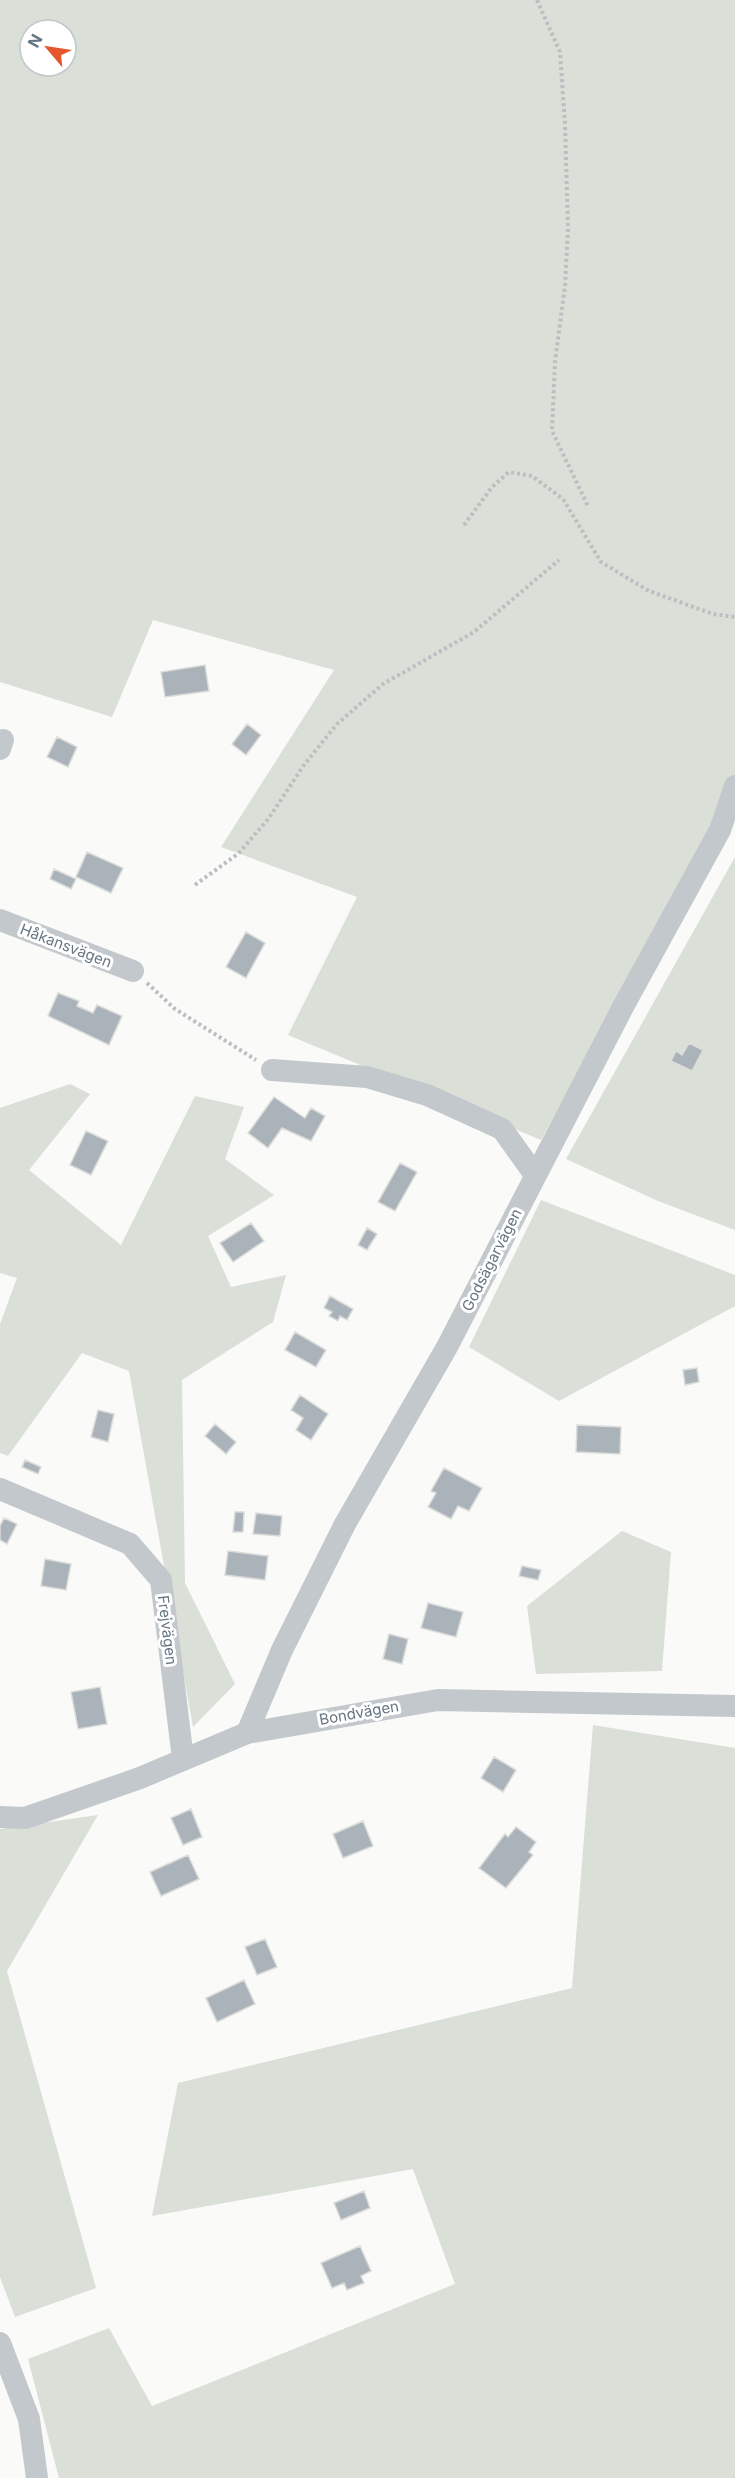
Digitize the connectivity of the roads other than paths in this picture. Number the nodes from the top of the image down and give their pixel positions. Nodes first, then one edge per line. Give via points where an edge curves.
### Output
1 (735, 786) edge
2 (0, 920) edge
3 (133, 971) road end
4 (272, 1070) road end
5 (535, 1175) junction
6 (0, 1489) edge
7 (735, 1706) edge
8 (247, 1733) junction
9 (183, 1760) junction
10 (0, 1817) edge
11 (0, 2343) edge
12 (37, 2478) edge

1 - 5 street, Godsägarvägen via 720,831
2 - 3 street, Håkansvägen
4 - 5 street via 367,1077 427,1095 502,1129
5 - 8 street, Godsägarvägen via 447,1347 345,1524 282,1650
6 - 9 street, Frejvägen via 130,1544 161,1580
7 - 8 street, Bondvägen via 438,1700
8 - 9 street, Bondvägen
9 - 10 street, Bondvägen via 24,1818
11 - 12 street via 29,2419

